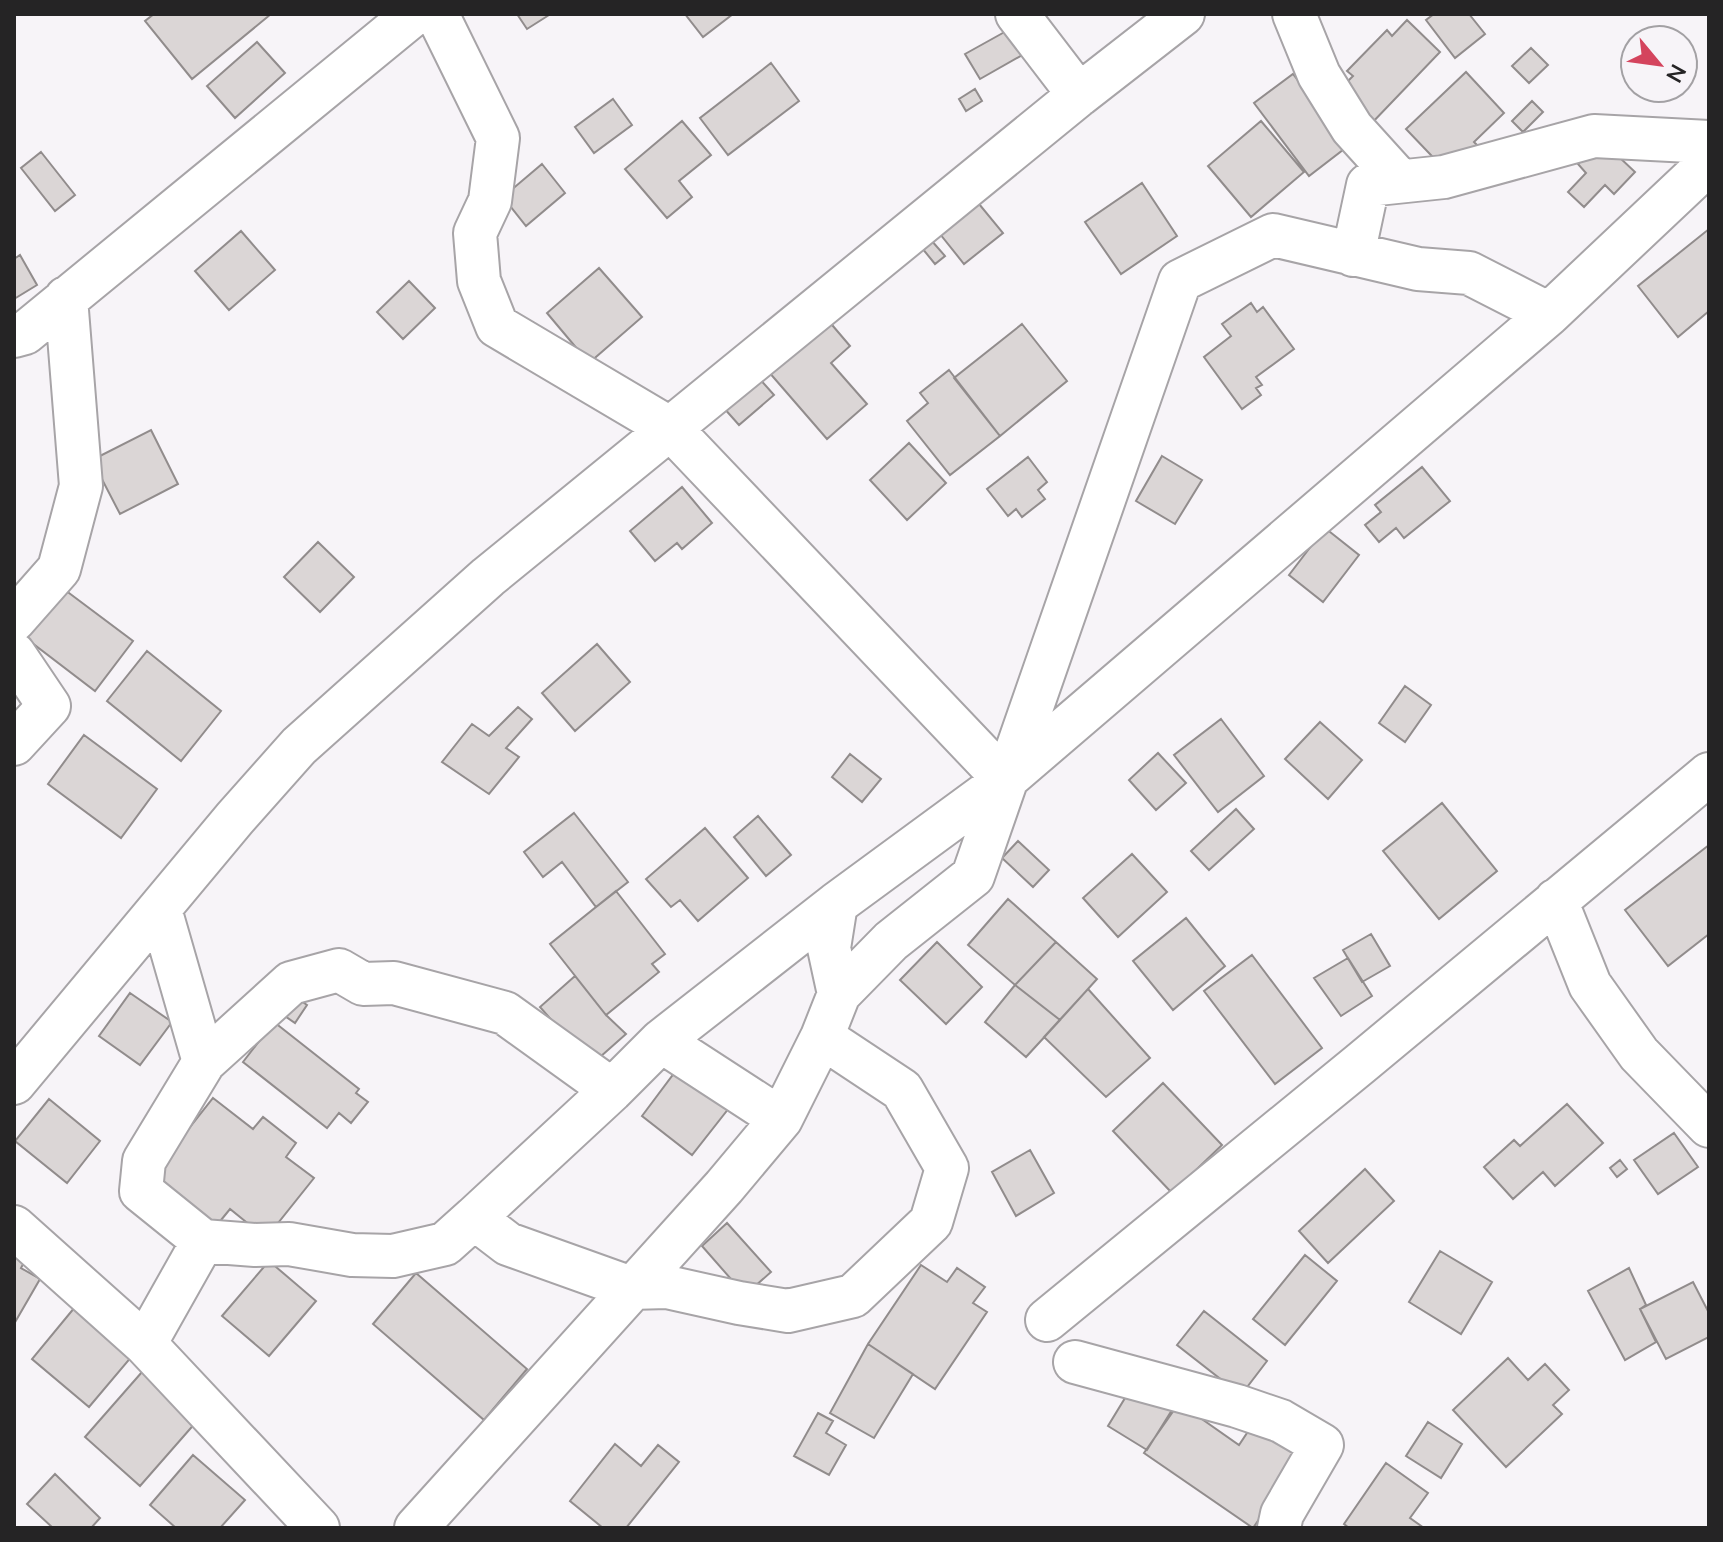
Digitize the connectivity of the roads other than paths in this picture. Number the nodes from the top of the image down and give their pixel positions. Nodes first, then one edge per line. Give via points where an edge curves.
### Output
1 (414, 14) edge
2 (437, 14) edge
3 (1017, 14) edge
4 (1183, 14) edge
5 (1294, 14) edge
6 (1079, 95) junction
7 (1709, 142) edge
8 (1709, 163) edge
9 (1400, 181) junction
10 (1353, 255) junction
11 (66, 298) junction
12 (1549, 314) junction
13 (14, 336) edge
14 (671, 429) junction
15 (14, 620) edge
16 (14, 654) edge
17 (14, 744) edge
18 (1005, 780) junction
19 (1705, 788) edge
20 (1556, 900) junction
21 (836, 904) junction
22 (160, 909) junction
23 (839, 994) junction
24 (822, 1037) junction
25 (661, 1041) junction
26 (204, 1062) junction
27 (14, 1083) edge
28 (612, 1090) junction
29 (781, 1119) junction
30 (1709, 1126) edge
31 (474, 1218) junction
32 (14, 1227) edge
33 (203, 1241) junction
34 (631, 1288) junction
35 (1047, 1320) dead end
36 (145, 1344) junction
37 (1075, 1362) dead end
38 (318, 1528) edge
39 (416, 1528) edge
40 (1279, 1528) edge

1 - 11 street
2 - 14 street via 498,138 490,201 475,233 479,281 497,326
3 - 6 street
4 - 6 street
5 - 9 street via 1319,75 1352,128
6 - 14 street
7 - 9 street via 1594,136 1444,177
8 - 12 street
9 - 10 street via 1368,185
10 - 12 street via 1469,273
10 - 18 street via 1273,235 1180,281
11 - 13 street via 25,333
11 - 15 street via 81,486 59,569
12 - 18 street
14 - 18 street
14 - 22 street via 488,577 299,746
16 - 17 street via 49,706
18 - 21 street
18 - 23 street via 973,876 891,941
19 - 20 street
20 - 30 street via 1590,985 1639,1054
20 - 35 street
21 - 23 street via 829,948
21 - 25 street
22 - 26 street
22 - 27 street
23 - 24 street
24 - 29 street
24 - 34 street via 902,1090 947,1168 931,1222 853,1296 788,1311 667,1287
25 - 28 street
25 - 29 street
26 - 28 street via 291,983 339,970 363,984 394,983 505,1013
26 - 33 street via 144,1161 141,1191
28 - 31 street
29 - 34 street
31 - 33 street via 445,1244 393,1256
31 - 34 street via 508,1244
32 - 36 street
33 - 36 street
34 - 39 street
36 - 38 street
37 - 40 street via 1237,1406 1281,1421 1322,1445

